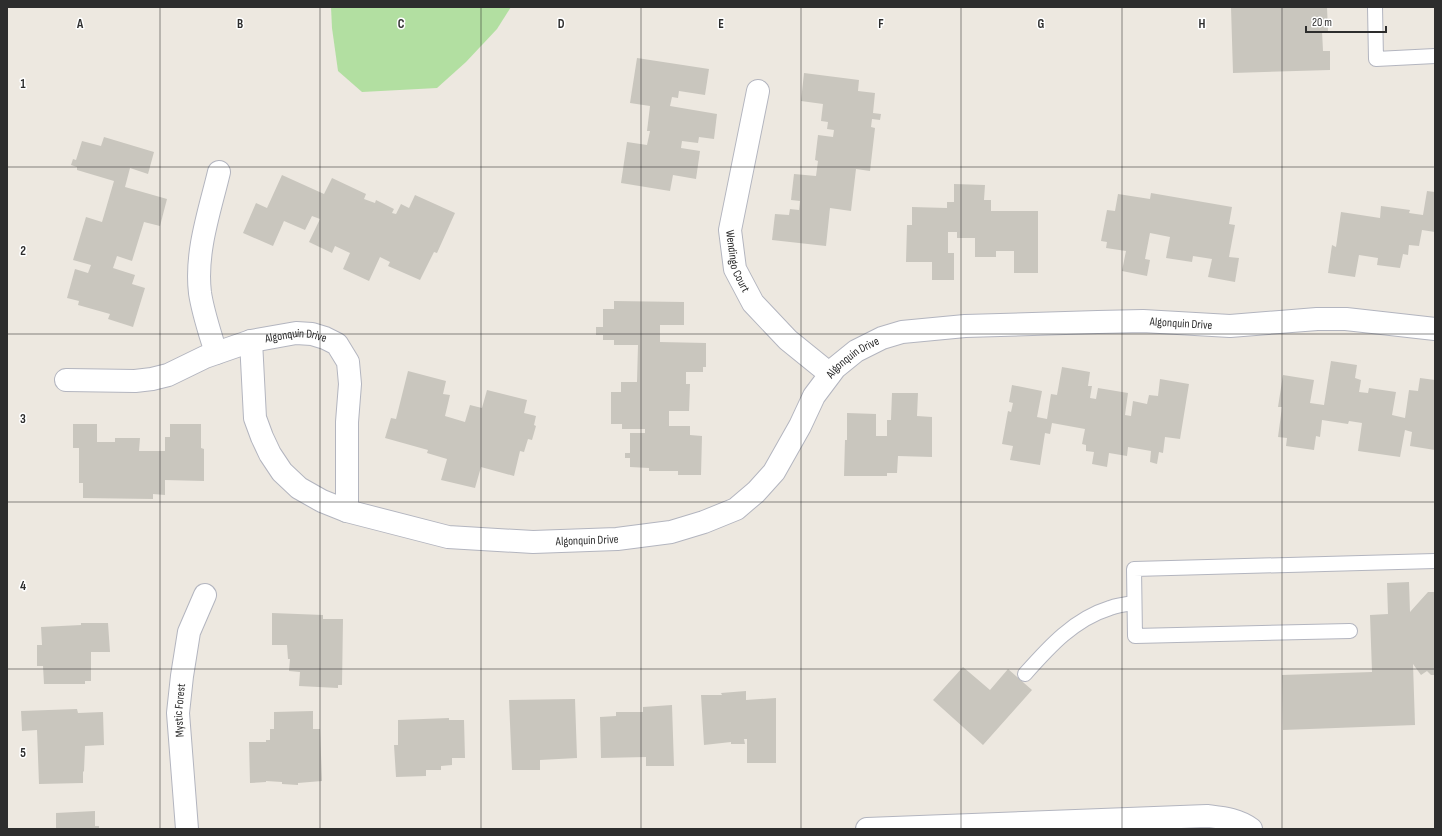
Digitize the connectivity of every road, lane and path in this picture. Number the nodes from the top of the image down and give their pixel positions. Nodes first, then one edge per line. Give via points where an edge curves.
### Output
1 (1375, 7) edge
2 (1435, 56) edge
3 (758, 91) dead end
4 (219, 172) dead end
5 (1435, 329) edge
6 (251, 341) junction
7 (216, 353) junction
8 (830, 374) junction
9 (66, 380) dead end
10 (347, 511) junction
11 (1435, 561) edge
12 (205, 595) dead end
13 (1134, 603) junction
14 (1350, 631) dead end
15 (1025, 674) dead end
16 (187, 829) edge
17 (866, 829) edge
18 (1251, 829) edge

1 - 2 lane via 1376,59
3 - 8 street, Wendingo Court via 730,230 735,269 753,303 788,340
4 - 7 street via 202,245 199,271 204,312
5 - 8 street, Algonquin Drive via 1346,319 1230,326 1142,321 965,326 902,332 882,338 856,351
6 - 7 street, Algonquin Drive
6 - 10 street, Algonquin Drive via 255,418 270,454 282,472 299,488
6 - 10 street, Algonquin Drive via 296,333 312,334 337,344 343,353 348,362 350,384 347,422
7 - 9 street, Algonquin Drive via 168,375 152,379
8 - 10 street, Algonquin Drive via 814,396 774,472 756,492 736,509 678,530 618,539 533,542 448,537
11 - 13 lane via 1134,569
12 - 16 street, Mystic Forest via 189,632 178,713
13 - 14 lane via 1135,636
13 - 15 lane via 1111,607 1077,624 1044,652
17 - 18 street via 1207,816 1242,823

